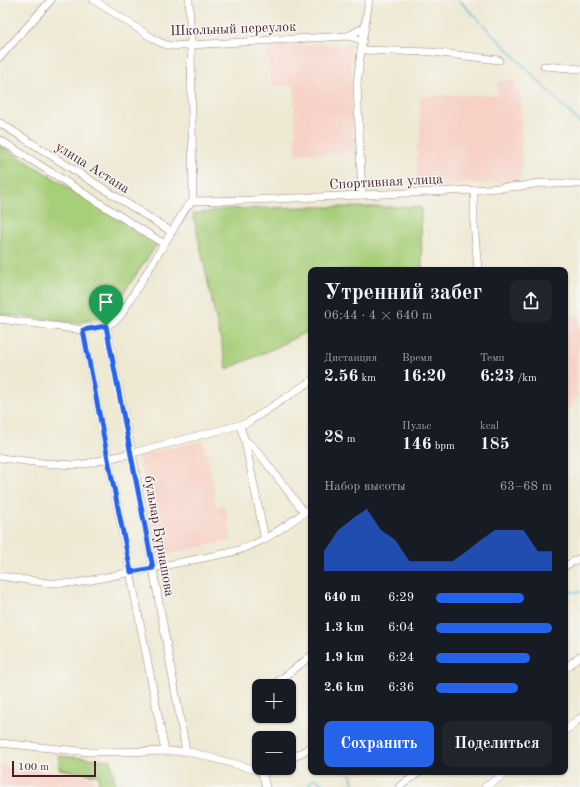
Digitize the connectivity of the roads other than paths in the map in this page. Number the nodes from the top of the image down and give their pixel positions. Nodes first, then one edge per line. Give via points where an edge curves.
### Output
1 (50, 0) edge
2 (94, 0) edge
3 (189, 0) edge
4 (369, 0) edge
5 (364, 27) junction
6 (348, 36) junction
7 (362, 40) junction
8 (191, 45) junction
9 (361, 50) junction
10 (0, 57) edge
11 (498, 60) dead end
12 (544, 66) dead end
13 (580, 69) edge
14 (0, 123) edge
15 (0, 140) edge
16 (580, 184) edge
17 (474, 190) junction
18 (362, 195) junction
19 (193, 201) junction
20 (172, 232) junction
21 (164, 244) junction
22 (478, 267) edge
23 (0, 319) edge
24 (106, 326) junction
25 (83, 330) junction
26 (308, 383) edge
27 (240, 426) junction
28 (245, 441) junction
29 (132, 453) junction
30 (0, 458) edge
31 (108, 459) junction
32 (308, 510) edge
33 (304, 512) junction
34 (265, 540) junction
35 (580, 558) edge
36 (568, 564) edge
37 (153, 568) junction
38 (131, 572) junction
39 (0, 576) edge
40 (580, 656) edge
41 (308, 658) edge
42 (568, 666) edge
43 (280, 679) edge
44 (580, 718) edge
45 (568, 728) edge
46 (0, 743) edge
47 (308, 750) edge
48 (165, 751) junction
49 (186, 751) junction
50 (296, 756) edge
51 (252, 769) edge
52 (263, 775) edge
53 (416, 775) edge
54 (503, 775) edge
55 (266, 787) edge
56 (399, 787) edge
57 (485, 787) edge

1 - 10 street
2 - 8 street, Школьный переулок via 164,44
3 - 8 street
4 - 5 street
5 - 6 street
5 - 7 street
6 - 7 street, Школьный переулок
6 - 8 street, Школьный переулок
7 - 9 street
8 - 19 street
9 - 11 street via 432,52
9 - 18 street via 358,85
12 - 13 street
14 - 20 street, улица Астана
15 - 21 street, улица Астана
16 - 17 street, Спортивная улица via 539,183
17 - 18 street, Спортивная улица
17 - 22 street
18 - 19 street, Спортивная улица
19 - 20 street
20 - 21 street
21 - 24 street via 121,315
23 - 25 street
24 - 25 street
24 - 29 street, бульвар Бурнашова
25 - 31 street
26 - 27 street
27 - 28 street
27 - 29 street
28 - 33 street via 258,452
28 - 34 street
29 - 31 street
29 - 37 street, бульвар Бурнашова
30 - 31 street via 74,465
31 - 38 street
32 - 33 street
33 - 34 street
34 - 37 street via 246,549
35 - 36 street
37 - 38 street
37 - 49 street, бульвар Бурнашова
38 - 39 street via 76,584
38 - 48 street
40 - 42 street
41 - 43 street
44 - 45 street
46 - 48 street via 89,752
47 - 50 street
48 - 49 street
49 - 51 street
52 - 55 street
53 - 56 street
54 - 57 street

